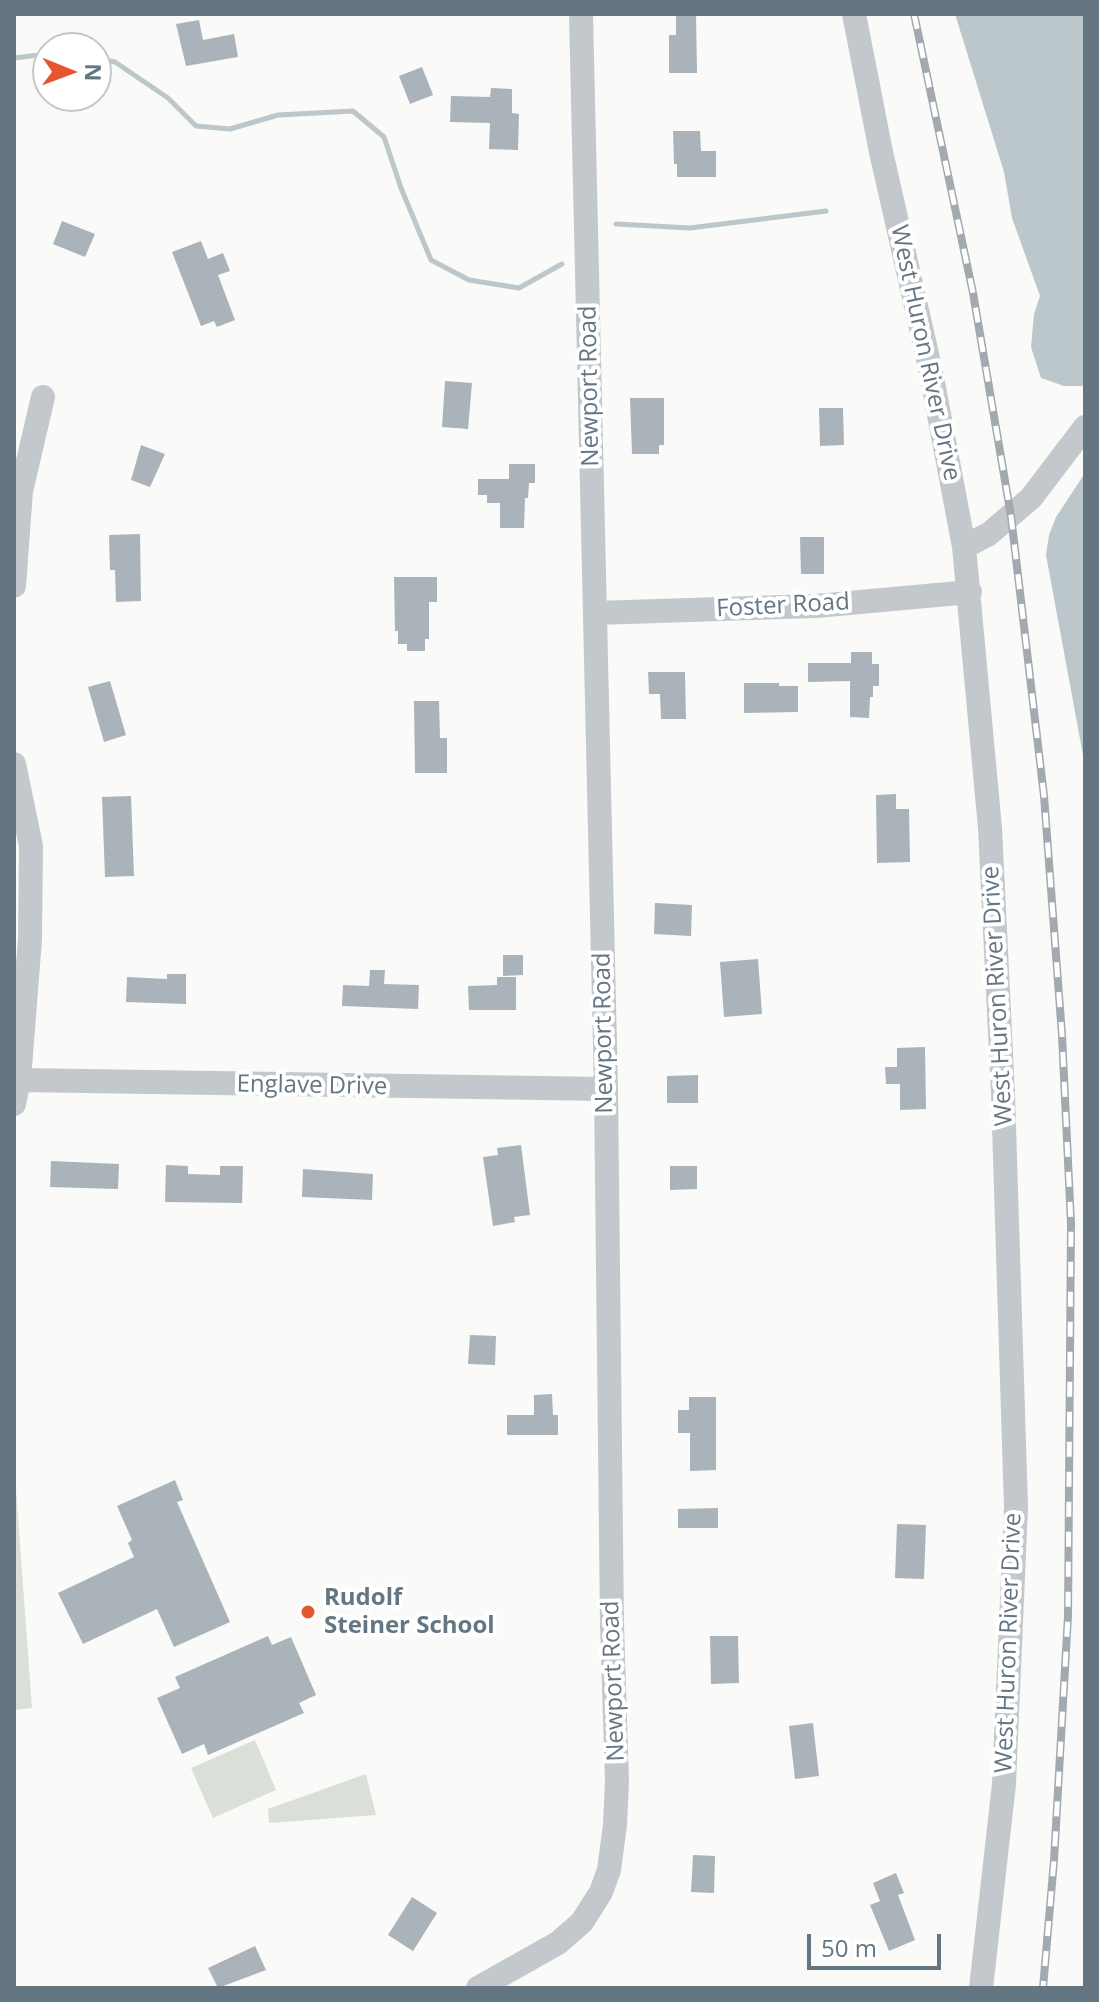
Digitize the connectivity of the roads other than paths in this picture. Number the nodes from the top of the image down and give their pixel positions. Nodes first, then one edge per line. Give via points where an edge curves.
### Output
1 (581, 14) edge
2 (854, 14) edge
3 (43, 397) dead end
4 (1085, 427) edge
5 (964, 547) junction
6 (14, 586) edge
7 (970, 592) junction
8 (595, 613) junction
9 (14, 764) edge
10 (606, 1089) junction
11 (17, 1092) edge
12 (478, 1988) edge
13 (981, 1988) edge

1 - 8 street, Newport Road
2 - 5 street, West Huron River Drive
3 - 6 street via 21,491
4 - 5 street via 1031,498 989,534
5 - 7 street, West Huron River Drive
7 - 8 street, Foster Road via 816,606
7 - 13 street, West Huron River Drive via 990,828 1016,1507 1004,1784
8 - 10 street, Newport Road
9 - 11 street via 31,846 30,939
10 - 11 street, Englave Drive
10 - 12 street, Newport Road via 617,1781 611,1855 601,1892 582,1922 558,1943

